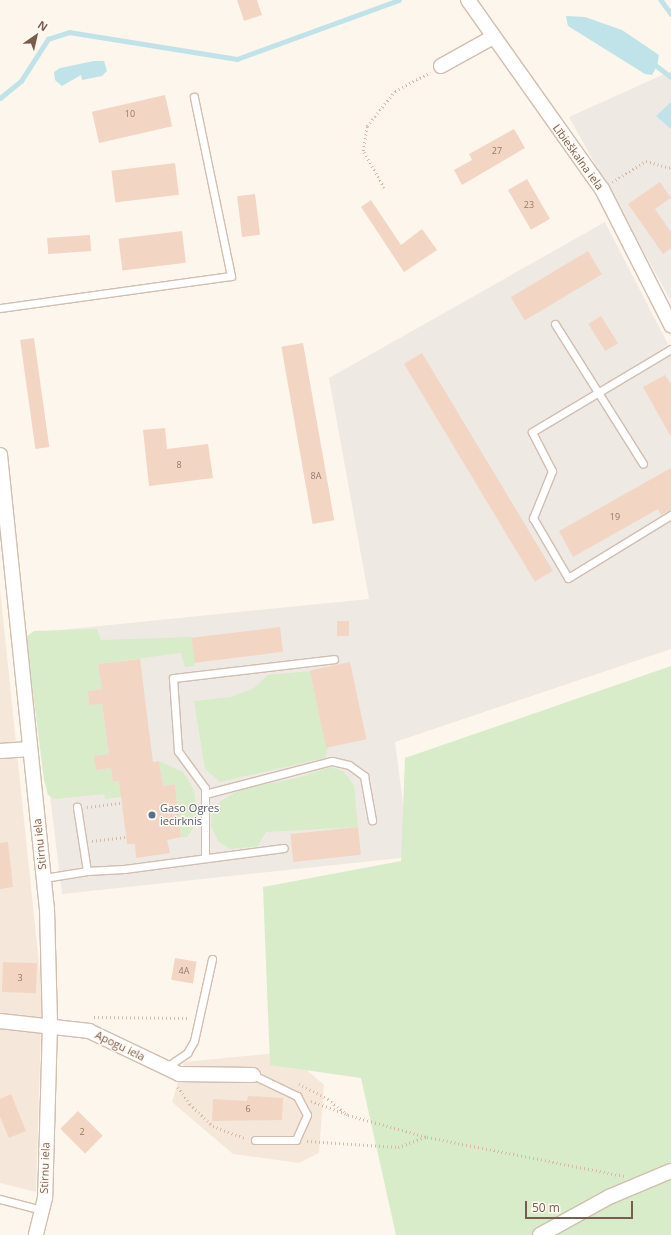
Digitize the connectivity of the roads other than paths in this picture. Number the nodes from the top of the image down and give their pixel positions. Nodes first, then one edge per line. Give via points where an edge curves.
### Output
1 (468, 0) edge
2 (493, 36) junction
3 (440, 66) road end
4 (194, 97) dead end
5 (0, 308) edge
6 (555, 324) dead end
7 (671, 325) edge
8 (671, 349) edge
9 (598, 392) junction
10 (0, 455) edge
11 (643, 464) dead end
12 (3, 499) edge
13 (671, 515) edge
14 (334, 659) dead end
15 (30, 749) junction
16 (0, 751) edge
17 (205, 794) junction
18 (77, 807) road end
19 (372, 820) dead end
20 (284, 848) dead end
21 (205, 858) junction
22 (86, 871) junction
23 (44, 878) junction
24 (212, 959) dead end
25 (0, 1021) edge
26 (50, 1024) junction
27 (165, 1068) junction
28 (253, 1075) joint
29 (255, 1140) road end
30 (671, 1171) edge
31 (0, 1199) edge
32 (42, 1210) junction
33 (36, 1235) edge
34 (540, 1235) edge

1 - 2 street, Lībieškalna iela
2 - 3 street
2 - 7 street, Lībieškalna iela via 602,189
4 - 5 lane via 231,276
6 - 9 lane
8 - 9 lane
9 - 11 lane
9 - 13 lane via 532,432 552,471 533,518 568,578
10 - 12 street, Stirnu iela
12 - 15 street, Stirnu iela
14 - 17 lane via 173,678 178,751 205,788
15 - 16 street
15 - 23 street, Stirnu iela
17 - 19 lane via 332,762 349,765 364,776
17 - 21 lane
18 - 22 lane
20 - 21 lane
21 - 22 lane
22 - 23 lane
23 - 26 street, Stirnu iela
24 - 27 lane via 194,1041 187,1053
25 - 26 street, Apogu iela
26 - 27 street, Apogu iela via 89,1031
26 - 32 street, Stirnu iela
27 - 28 street, Apogu iela via 179,1074
28 - 29 lane via 297,1096 308,1115 296,1140
30 - 34 street via 609,1197
31 - 32 lane
32 - 33 street, Stirnu iela

